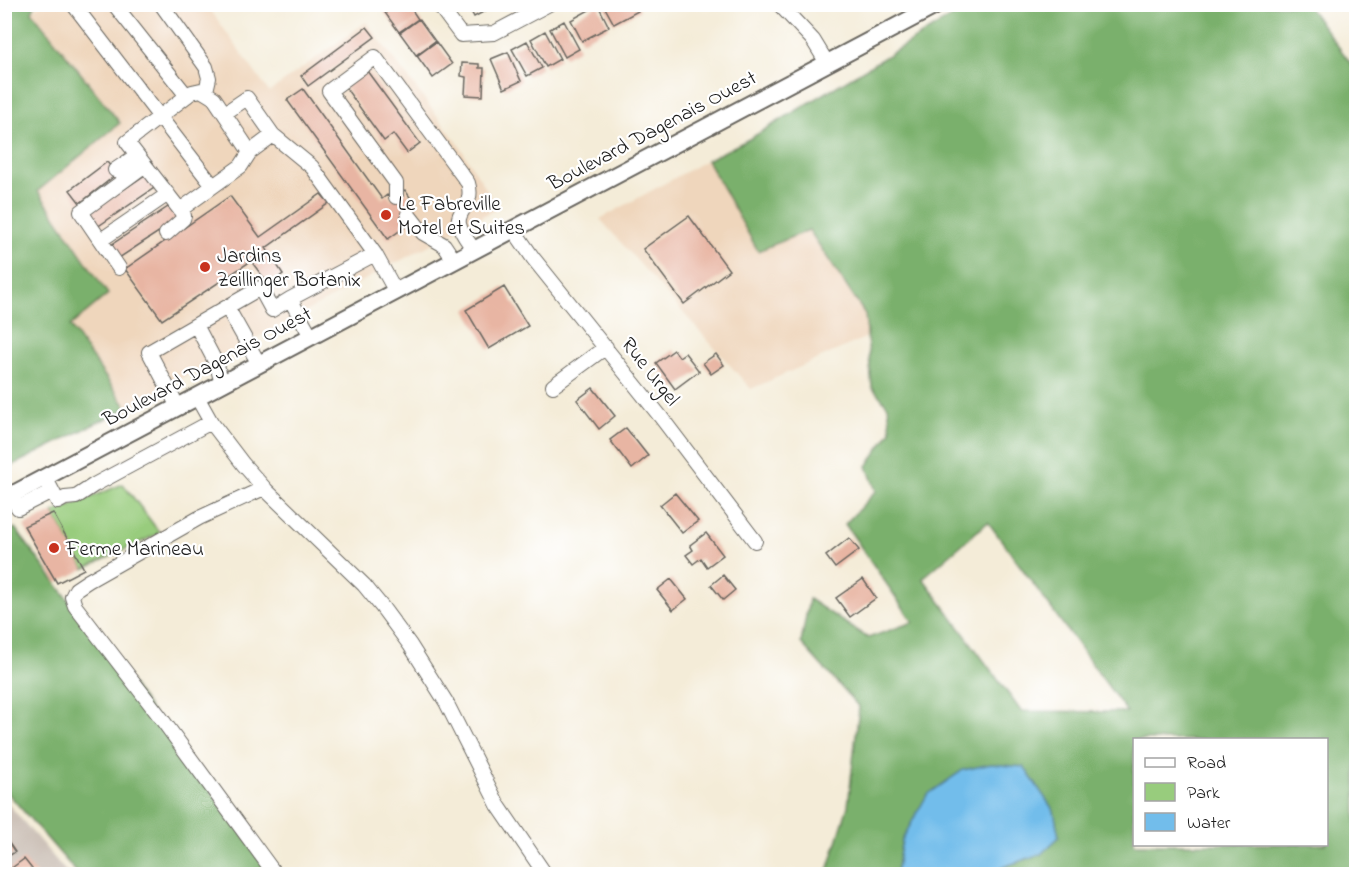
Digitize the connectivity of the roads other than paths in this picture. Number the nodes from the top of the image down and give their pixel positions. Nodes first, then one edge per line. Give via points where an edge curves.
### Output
1 (114, 4) edge
2 (161, 4) edge
3 (438, 4) edge
4 (549, 4) edge
5 (779, 4) edge
6 (939, 4) edge
7 (81, 7) edge
8 (827, 63) junction
9 (206, 91) junction
10 (187, 96) junction
11 (225, 113) junction
12 (160, 117) junction
13 (273, 135) junction
14 (250, 152) junction
15 (141, 160) junction
16 (115, 170) dead end
17 (213, 186) junction
18 (168, 194) junction
19 (396, 197) dead end
20 (180, 210) junction
21 (408, 214) dead end
22 (513, 228) junction
23 (166, 234) dead end
24 (100, 240) junction
25 (474, 250) junction
26 (375, 254) junction
27 (454, 260) junction
28 (119, 268) dead end
29 (396, 292) junction
30 (290, 300) junction
31 (227, 307) junction
32 (196, 325) junction
33 (311, 336) junction
34 (606, 347) junction
35 (259, 364) junction
36 (222, 384) junction
37 (553, 386) dead end
38 (197, 397) junction
39 (178, 407) junction
40 (211, 422) junction
41 (48, 484) junction
42 (264, 488) junction
43 (8, 497) edge
44 (755, 541) dead end
45 (275, 874) edge
46 (545, 874) edge

1 - 10 street
2 - 9 street via 206,67
3 - 4 street via 461,35 477,36 494,33
5 - 8 street via 813,40
6 - 8 main road, Boulevard Dagenais Ouest
7 - 12 street
8 - 22 main road, Boulevard Dagenais Ouest
9 - 10 street
9 - 11 street
10 - 12 street
11 - 13 street via 247,98
11 - 14 street
12 - 15 street via 127,142
12 - 17 street
13 - 14 street
13 - 26 street via 312,167
14 - 17 street via 241,166
15 - 16 street
15 - 18 street
15 - 24 street via 81,212
17 - 20 street
18 - 20 street
18 - 24 street
19 - 25 street via 396,183 329,91 375,57 468,183 469,200 459,225
20 - 23 street via 183,219
21 - 27 street via 423,233 444,245
22 - 25 main road, Boulevard Dagenais Ouest
22 - 34 street, Rue Urgel via 532,258
24 - 28 street
25 - 27 main road, Boulevard Dagenais Ouest
26 - 29 street
26 - 30 street
27 - 29 main road, Boulevard Dagenais Ouest
29 - 33 main road, Boulevard Dagenais Ouest
30 - 31 street via 272,310 260,288
30 - 33 street
31 - 32 street
31 - 35 street
32 - 36 street via 217,365
32 - 39 street via 149,352
33 - 35 main road, Boulevard Dagenais Ouest
34 - 37 street
34 - 44 street, Rue Urgel
35 - 36 main road, Boulevard Dagenais Ouest
36 - 38 main road, Boulevard Dagenais Ouest
38 - 39 main road, Boulevard Dagenais Ouest
38 - 40 street
39 - 41 main road, Boulevard Dagenais Ouest
40 - 41 street via 76,497 58,502
40 - 42 street
41 - 43 main road, Boulevard Dagenais Ouest
42 - 45 street via 190,523 88,581 72,597
42 - 46 street via 364,585 389,615 441,693 498,805

